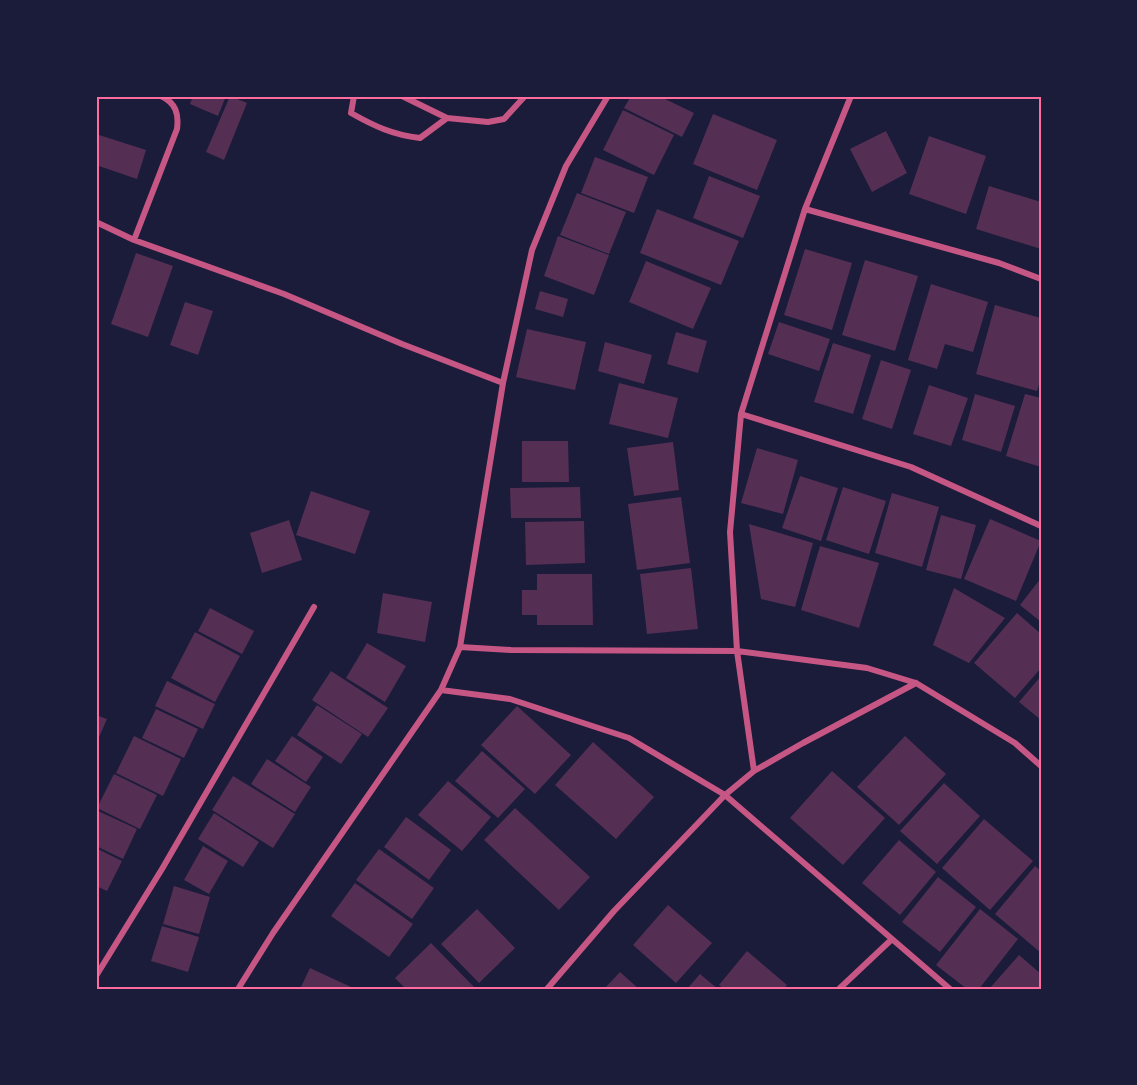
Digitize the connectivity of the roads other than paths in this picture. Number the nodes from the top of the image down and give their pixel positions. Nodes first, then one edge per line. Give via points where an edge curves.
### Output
1 (161, 96) edge
2 (354, 96) edge
3 (402, 96) edge
4 (525, 96) edge
5 (608, 96) edge
6 (850, 96) edge
7 (447, 118) junction
8 (805, 209) junction
9 (96, 222) edge
10 (134, 240) junction
11 (1041, 279) edge
12 (503, 383) junction
13 (741, 414) junction
14 (1041, 526) edge
15 (314, 607) dead end
16 (460, 647) junction
17 (737, 651) junction
18 (916, 683) junction
19 (441, 690) junction
20 (1041, 766) edge
21 (754, 771) junction
22 (724, 795) junction
23 (891, 940) junction
24 (96, 976) edge
25 (238, 989) edge
26 (547, 989) edge
27 (840, 989) edge
28 (950, 989) edge

1 - 10 street via 174,105 177,129
2 - 7 street via 351,113 398,135 420,138
3 - 7 street
4 - 7 street via 504,119 488,122
5 - 12 street via 566,166 532,250
6 - 8 street
8 - 11 street
8 - 13 street
9 - 10 street
10 - 12 street via 284,294
12 - 16 street
13 - 14 street via 911,467
13 - 17 street via 730,532
15 - 24 street
16 - 17 street
16 - 19 street
17 - 18 street via 867,668
17 - 21 street
18 - 20 street via 1015,743
18 - 21 street
19 - 22 street via 510,699 629,738
19 - 25 street
21 - 22 street
22 - 23 street
22 - 26 street via 614,911
23 - 27 street
23 - 28 street

